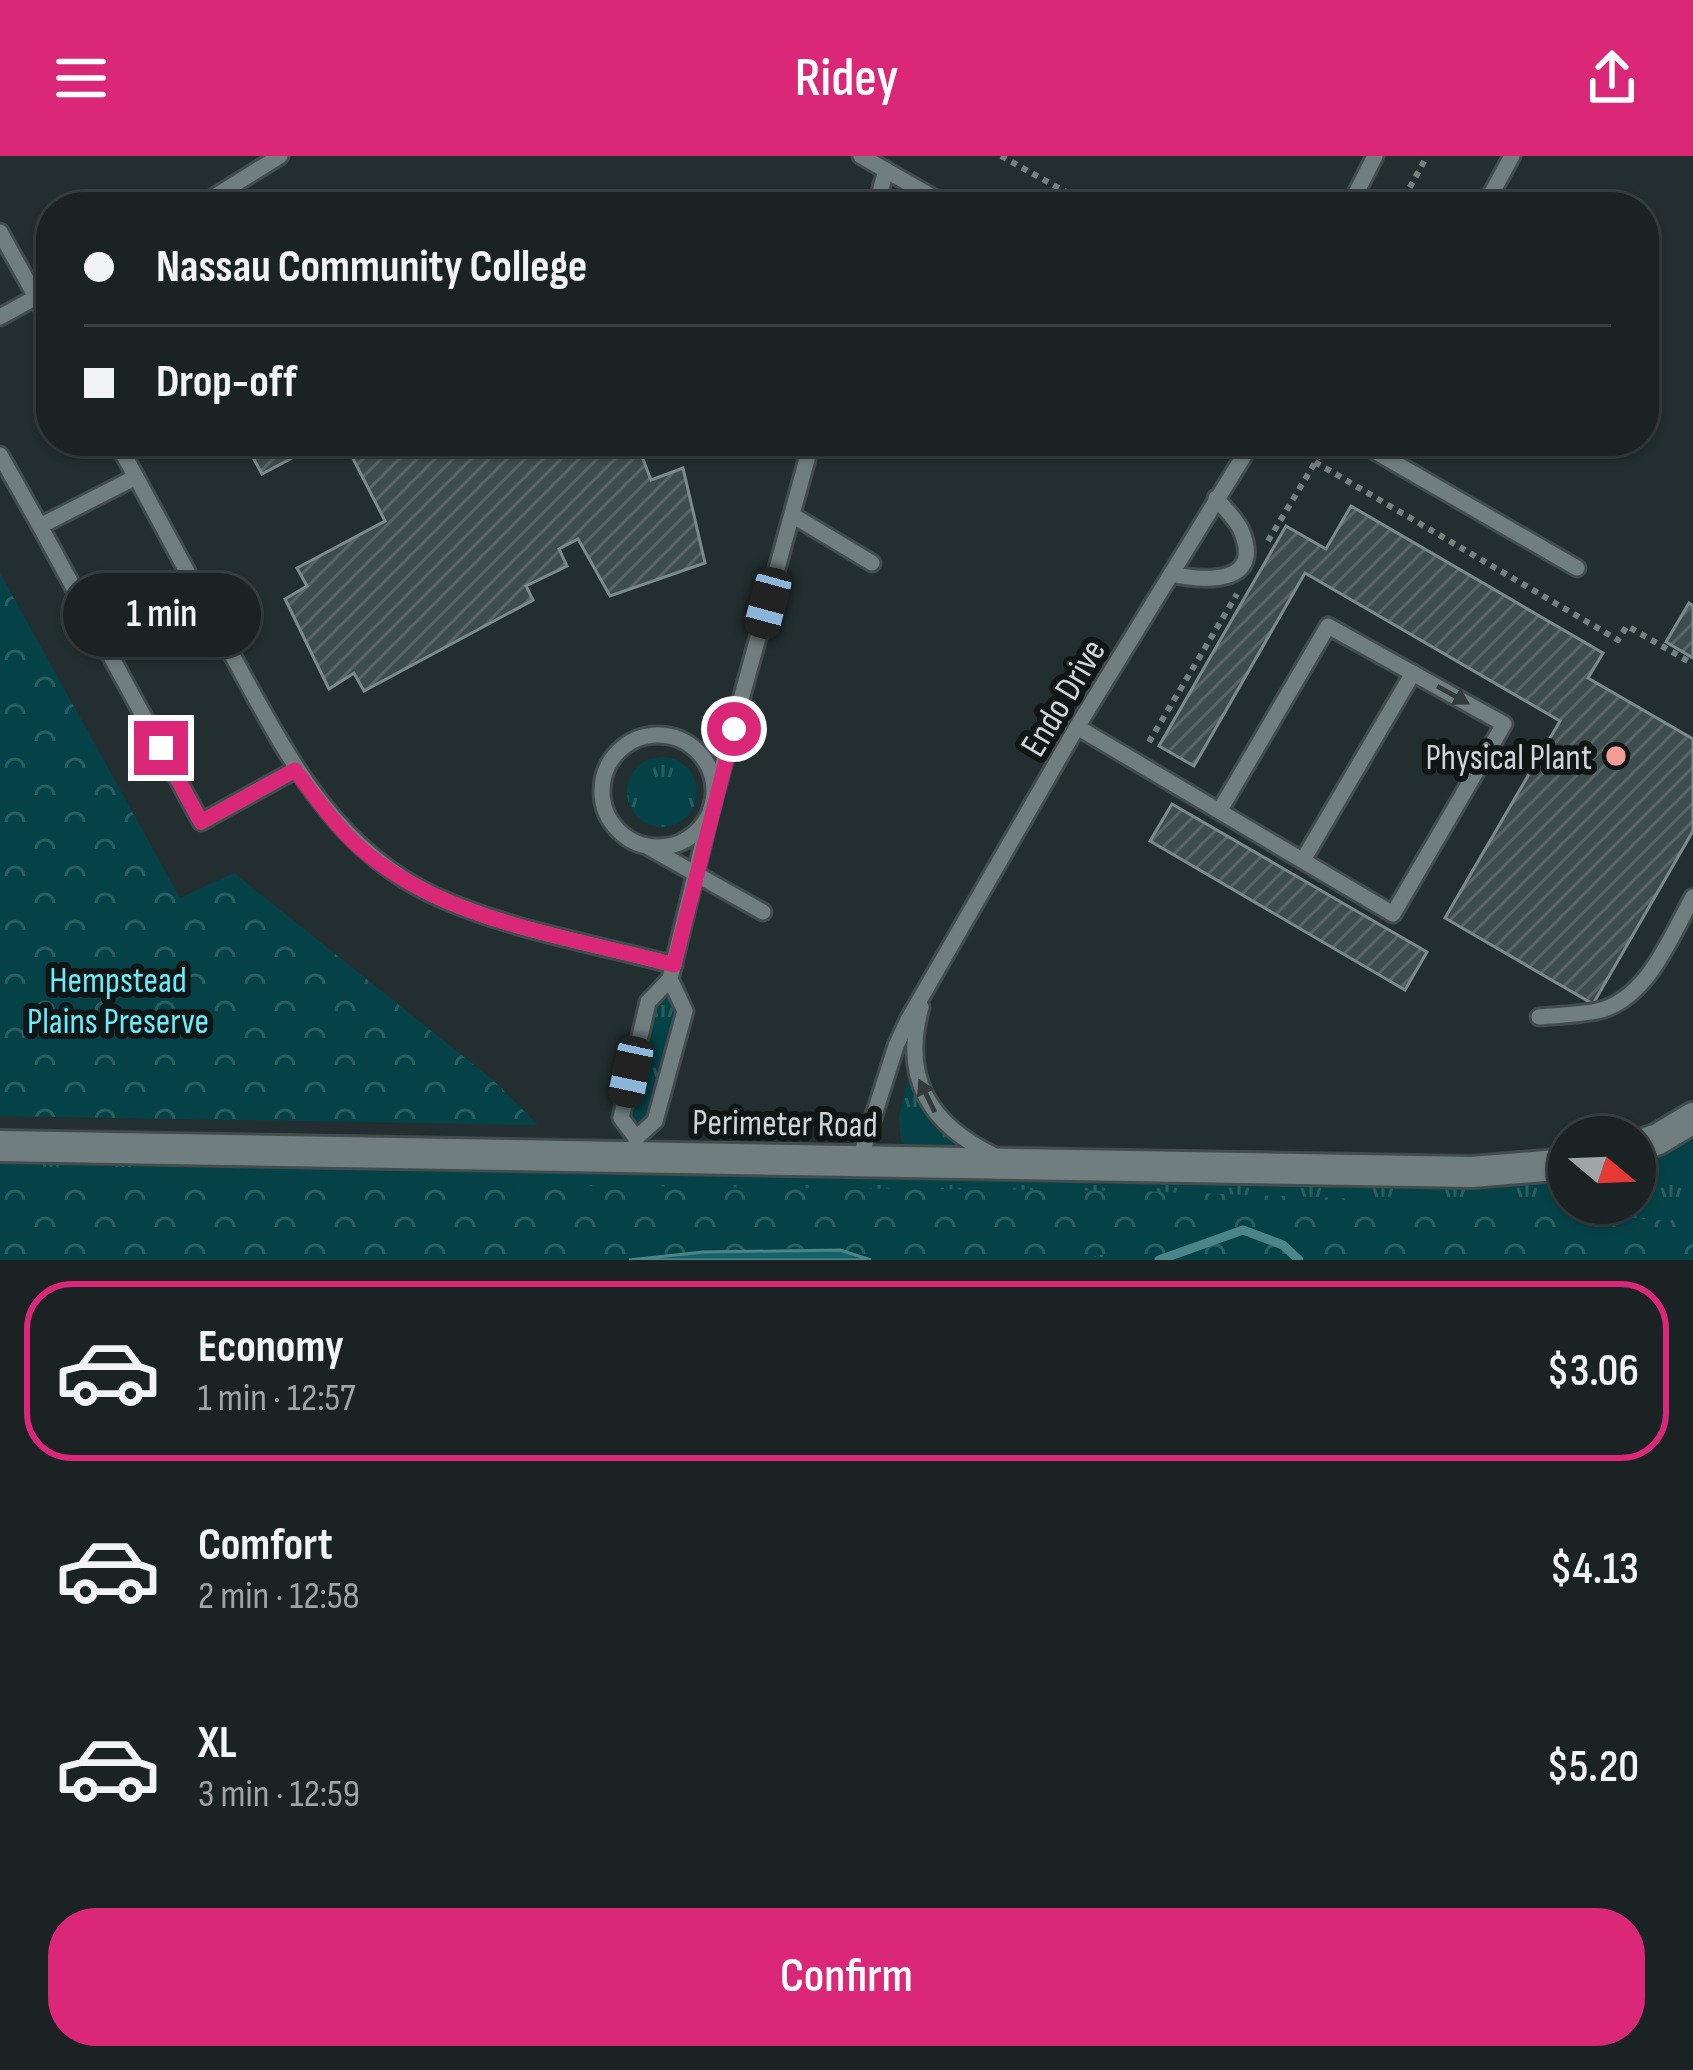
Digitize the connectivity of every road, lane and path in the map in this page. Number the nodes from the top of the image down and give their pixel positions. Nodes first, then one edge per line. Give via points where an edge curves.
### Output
1 (280, 156) edge
2 (861, 156) edge
3 (1001, 156) edge
4 (1375, 156) edge
5 (1427, 156) edge
6 (1512, 156) edge
7 (886, 170) junction
8 (222, 192) edge
9 (880, 192) edge
10 (924, 192) edge
11 (1066, 192) edge
12 (1357, 192) edge
13 (1407, 192) edge
14 (1492, 192) edge
15 (0, 232) edge
16 (36, 282) edge
17 (36, 297) edge
18 (0, 317) edge
19 (0, 455) edge
20 (124, 456) edge
21 (808, 456) edge
22 (1243, 456) edge
23 (1319, 456) edge
24 (1383, 456) edge
25 (1315, 462) junction
26 (136, 477) junction
27 (1216, 498) junction
28 (792, 515) junction
29 (40, 526) junction
30 (1258, 558) dead end
31 (872, 563) dead end
32 (1576, 568) dead end
33 (1171, 574) junction
34 (1247, 576) dead end
35 (1693, 664) edge
36 (1412, 673) junction
37 (1077, 728) junction
38 (1148, 745) dead end
39 (295, 770) junction
40 (712, 805) junction
41 (1220, 810) junction
42 (648, 847) junction
43 (1303, 860) junction
44 (695, 874) junction
45 (1693, 897) edge
46 (763, 912) dead end
47 (672, 972) junction
48 (927, 987) junction
49 (1539, 1017) dead end
50 (1693, 1118) edge
51 (1656, 1140) edge
52 (0, 1146) edge
53 (636, 1148) junction
54 (859, 1162) junction
55 (1014, 1164) junction
56 (1548, 1166) edge

1 - 8 lane
2 - 7 lane
3 - 11 path
4 - 12 lane
5 - 13 path
6 - 14 lane
7 - 9 lane
7 - 10 lane
15 - 16 lane
17 - 18 lane
19 - 29 lane
20 - 26 lane
21 - 28 lane
22 - 27 lane, Endo Drive
23 - 25 path
24 - 32 lane
25 - 30 path
25 - 35 path via 1618,640 1628,626
26 - 29 lane
26 - 39 lane
27 - 33 lane, Endo Drive
27 - 33 lane via 1241,530 1240,566 1227,579
28 - 31 lane
28 - 40 lane
29 - 39 lane via 201,822
33 - 37 lane, Endo Drive
34 - 38 path
36 - 41 lane via 1328,626
36 - 43 lane
36 -> 43 lane via 1504,724 1393,914
37 - 41 lane
37 - 48 lane, Endo Drive
39 - 47 lane via 335,824 425,891
40 - 42 lane via 693,836
40 - 42 lane via 711,771 690,744 655,735 620,750 603,802 622,835
40 - 44 lane
41 - 43 lane
42 - 44 lane
44 - 46 lane
44 - 47 lane
45 - 49 lane via 1629,997 1600,1010
47 - 53 lane via 685,1011 655,1121
47 - 53 lane via 648,1002 621,1118
48 - 54 lane, Endo Drive via 896,1046
55 -> 48 lane, Endo Drive via 952,1131 924,1095 914,1052
50 - 51 street
52 - 53 street, Perimeter Road
53 - 54 street, Perimeter Road
54 - 55 street, Perimeter Road
55 - 56 street, Perimeter Road via 1472,1172

